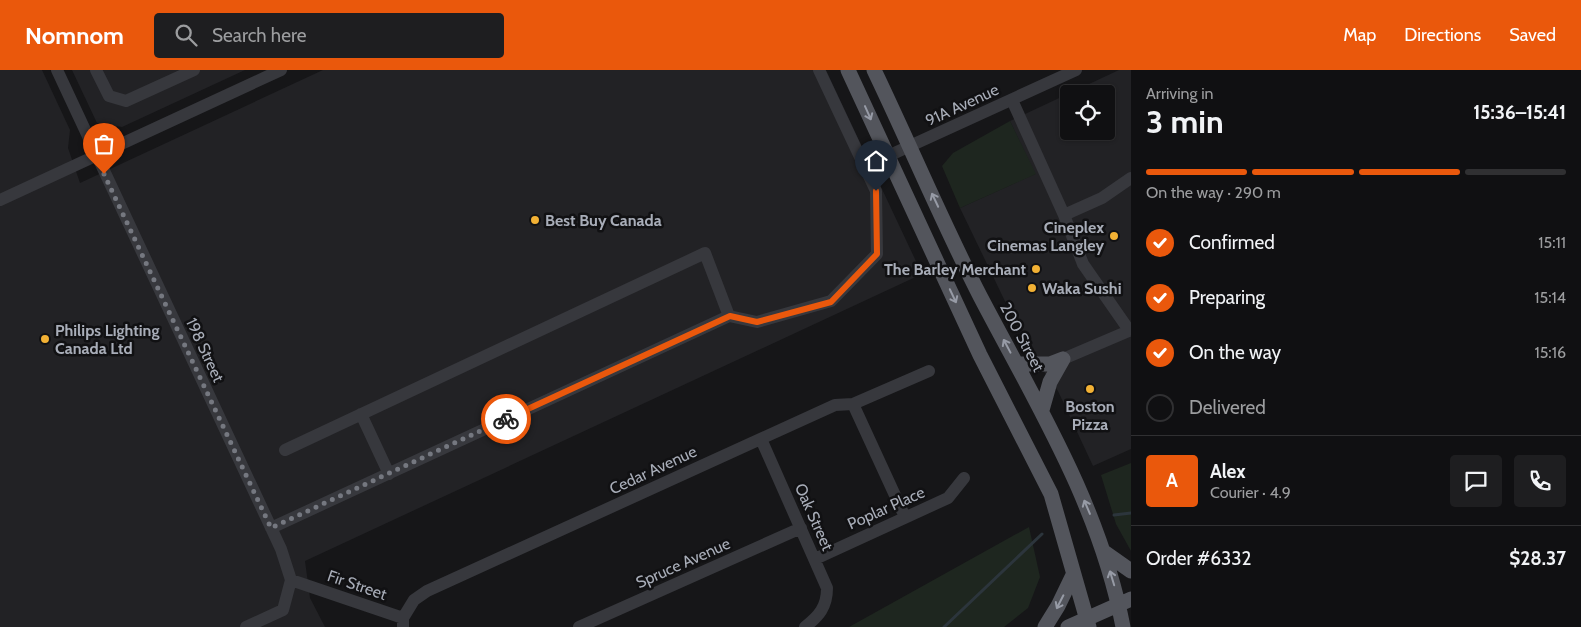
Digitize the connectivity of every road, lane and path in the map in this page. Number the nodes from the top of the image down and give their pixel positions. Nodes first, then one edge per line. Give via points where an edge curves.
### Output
1 (57, 70) edge
2 (96, 70) edge
3 (194, 70) edge
4 (280, 70) edge
5 (819, 70) edge
6 (848, 70) edge
7 (874, 70) edge
8 (1076, 70) edge
9 (1012, 100) junction
10 (910, 146) junction
11 (96, 156) junction
12 (888, 156) junction
13 (1131, 178) edge
14 (0, 200) edge
15 (1064, 215) junction
16 (730, 316) junction
17 (1130, 330) edge
18 (1064, 360) junction
19 (1017, 364) junction
20 (929, 371) dead end
21 (853, 404) junction
22 (1042, 410) junction
23 (361, 414) junction
24 (761, 439) junction
25 (285, 450) dead end
26 (388, 474) junction
27 (964, 478) dead end
28 (905, 517) junction
29 (271, 528) junction
30 (801, 528) junction
31 (1104, 552) junction
32 (815, 559) junction
33 (1131, 570) edge
34 (1073, 575) junction
35 (291, 580) junction
36 (1125, 602) edge
37 (403, 623) edge
38 (1088, 623) edge
39 (246, 627) edge
40 (579, 627) edge
41 (805, 627) edge
42 (1045, 627) edge
43 (1068, 627) edge
44 (1123, 627) edge

1 - 11 street, 198 Street
2 - 3 street via 109,96 126,101
4 - 11 street
5 - 16 street via 876,191 877,254 831,302 757,322
6 -> 12 main road
7 - 10 main road, 200 Street
8 - 9 street, 91A Avenue
9 - 10 street, 91A Avenue
9 - 15 street
10 - 12 street, 91A Avenue
19 -> 10 main road, 200 Street via 979,294
11 - 14 street
11 - 29 street, 198 Street
12 -> 34 main road via 980,355 1051,494
13 - 15 street via 1102,198
15 - 17 street via 1083,264
16 - 23 street via 705,253
16 - 26 street
17 - 18 street
18 - 19 main road via 1050,364
18 - 22 main road via 1050,382
19 - 22 main road, 200 Street
20 - 21 street, Cedar Avenue
21 - 24 street, Cedar Avenue via 835,405
21 - 28 street
31 -> 22 main road, 200 Street via 1071,469
23 - 25 street
23 - 26 street
24 - 30 street, Oak Street
24 - 37 street, Cedar Avenue via 427,591 414,600
26 - 29 street
27 - 28 street, Poplar Place via 948,498
28 - 32 street, Poplar Place
29 - 35 street, 198 Street
30 - 32 street, Oak Street
30 - 40 street, Spruce Avenue
31 - 33 main road
36 -> 31 main road, 200 Street
32 - 41 street, Oak Street via 827,588 827,599 823,609
34 - 38 main road
34 -> 42 main road
35 - 37 street, Fir Street
35 - 39 street via 283,610
36 - 38 main road
36 - 44 main road, 200 Street
38 - 43 main road

